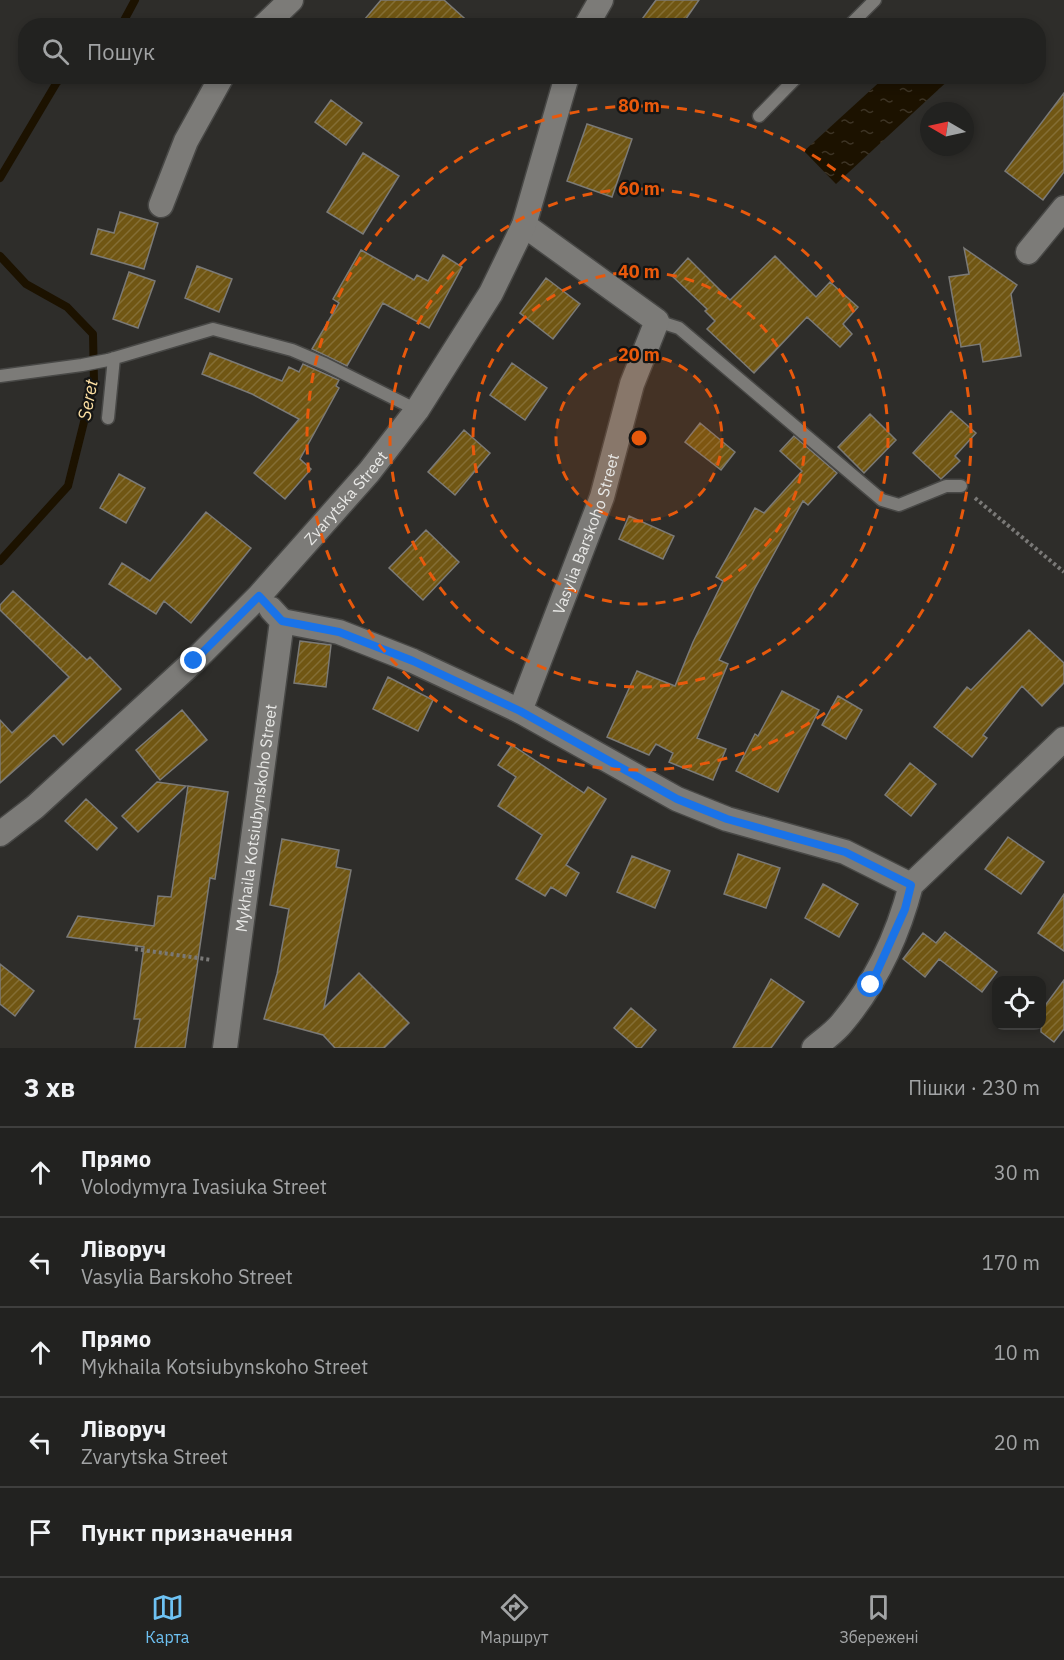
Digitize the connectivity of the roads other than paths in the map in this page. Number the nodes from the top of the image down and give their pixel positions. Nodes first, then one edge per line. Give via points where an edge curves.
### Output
1 (291, 0) edge
2 (601, 0) edge
3 (875, 0) edge
4 (272, 18) edge
5 (591, 18) edge
6 (857, 18) edge
7 (218, 84) edge
8 (565, 84) edge
9 (790, 84) edge
10 (759, 116) dead end
11 (161, 205) dead end
12 (1064, 208) edge
13 (524, 225) junction
14 (1028, 252) dead end
15 (657, 321) junction
16 (111, 359) junction
17 (0, 376) edge
18 (417, 410) junction
19 (108, 418) dead end
20 (961, 486) road end
21 (259, 596) junction
22 (282, 621) junction
23 (520, 711) junction
24 (1062, 744) edge
25 (0, 834) edge
26 (911, 885) junction
27 (225, 1048) edge
28 (814, 1048) edge

1 - 4 street
2 - 5 street
3 - 6 lane
7 - 11 street via 186,141
8 - 13 street, Zvarytska Street
9 - 10 lane
12 - 14 street
13 - 15 street
13 - 18 street, Zvarytska Street via 491,293
15 - 20 lane via 679,328 882,500 899,505 946,486
15 - 23 street, Vasylia Barskoho Street via 632,384 602,497
16 - 17 lane
16 - 18 lane via 213,329 292,350
16 - 19 lane
18 - 21 street, Zvarytska Street via 369,472
21 - 22 street
21 - 25 street, Zvarytska Street via 194,661 35,807
22 - 23 street via 339,632 413,661
22 - 27 street, Mykhaila Kotsiubynskoho Street
23 - 26 street via 677,799 727,819 845,852
24 - 26 street
26 - 28 street via 905,909 871,985 841,1025

